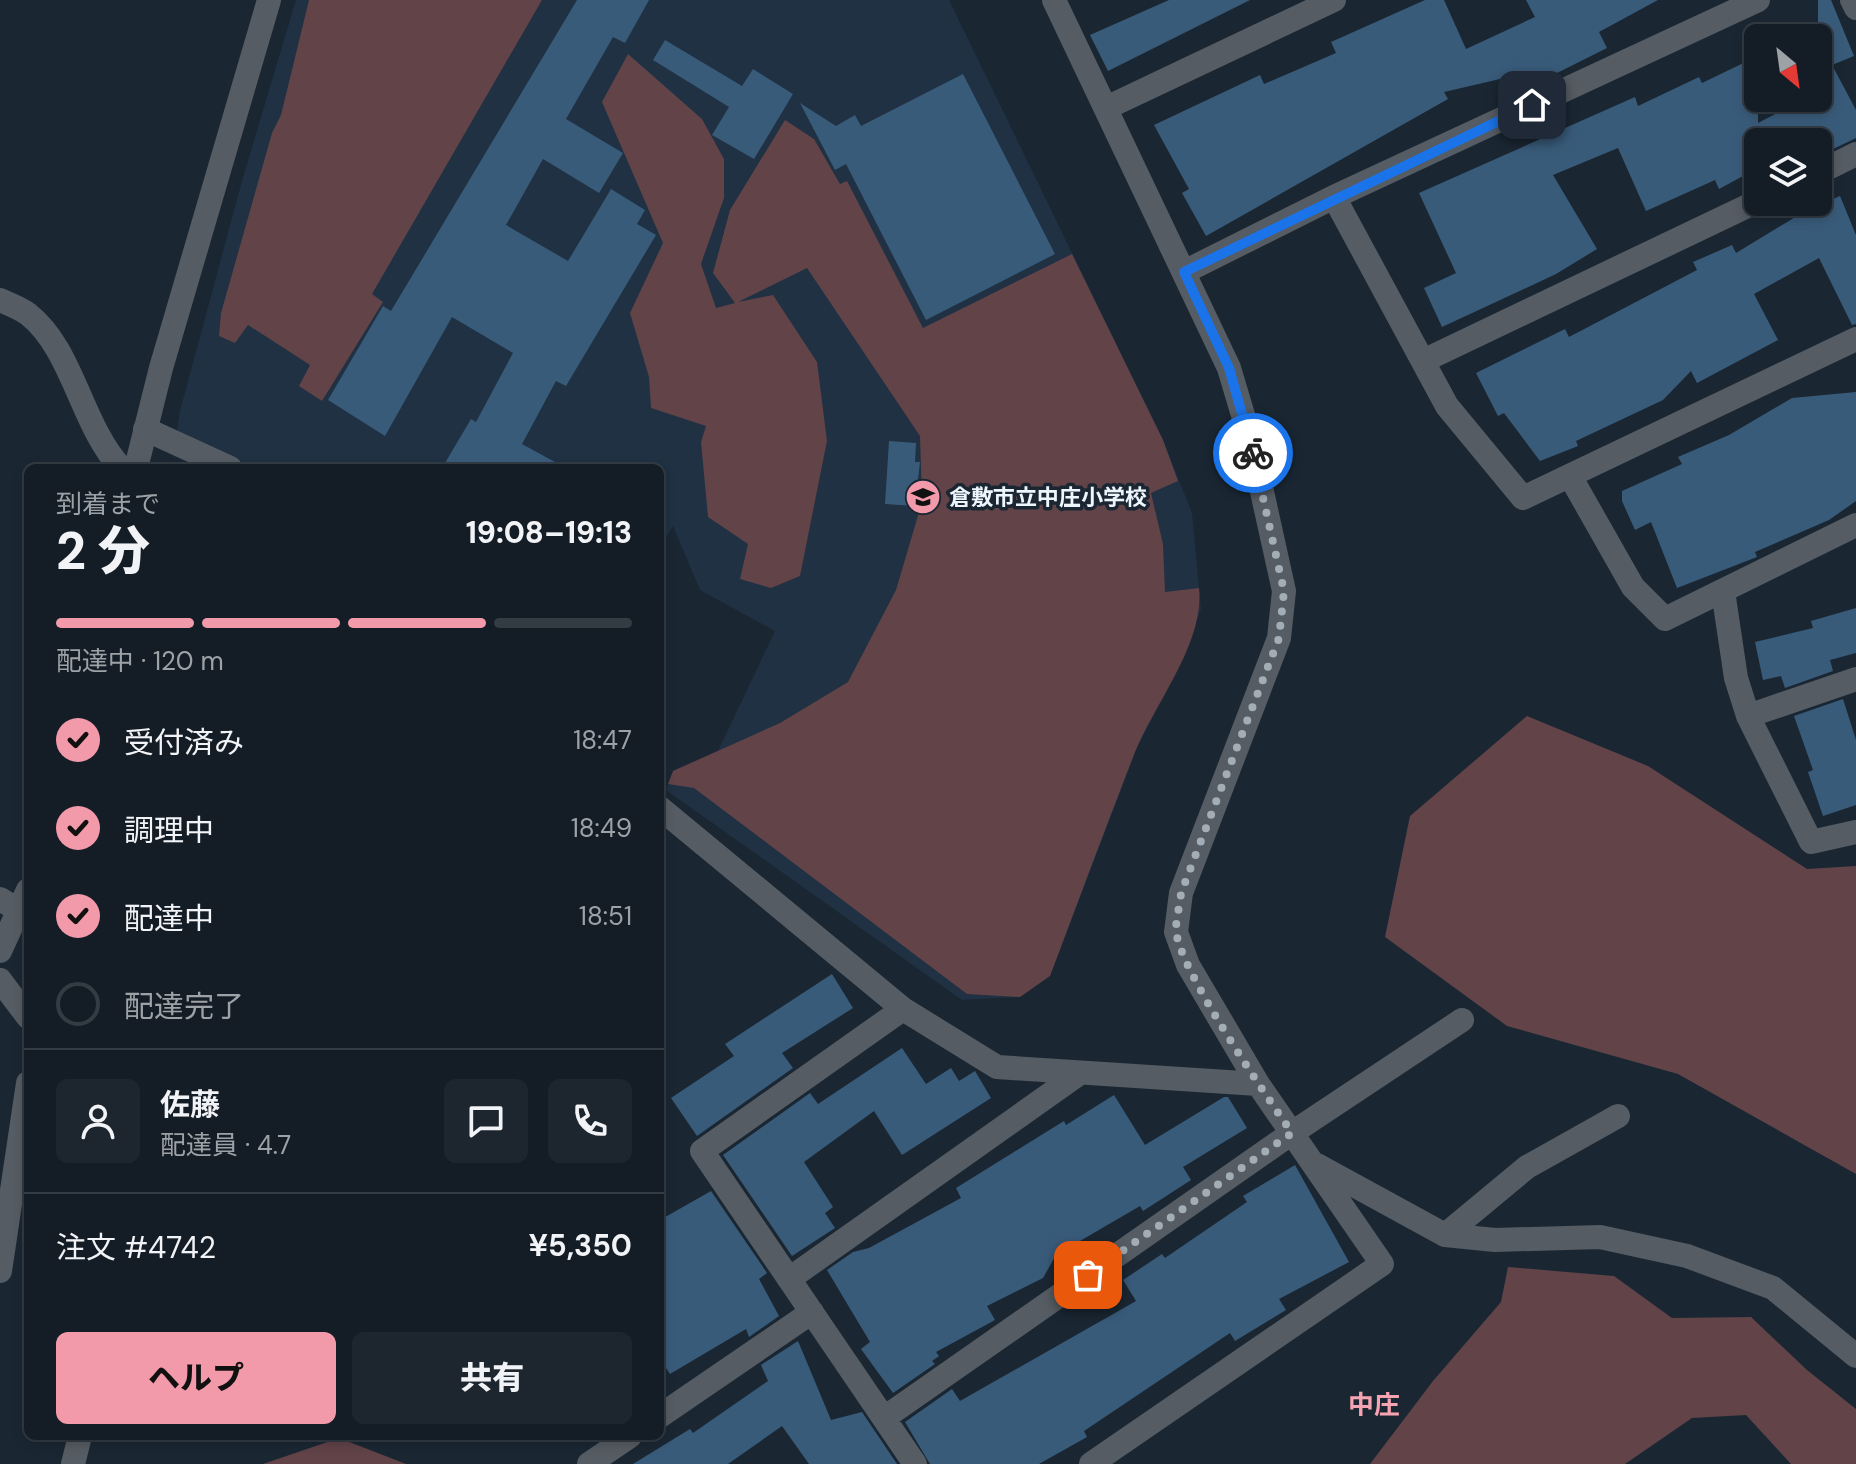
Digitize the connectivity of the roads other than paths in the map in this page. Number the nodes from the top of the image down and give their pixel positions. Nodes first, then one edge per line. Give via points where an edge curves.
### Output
1 (269, 0) edge
2 (1054, 0) edge
3 (1334, 0) edge
4 (1758, 0) edge
5 (1852, 0) edge
6 (1856, 8) edge
7 (1106, 108) junction
8 (1856, 154) edge
9 (1832, 166) edge
10 (1334, 197) junction
11 (1744, 208) edge
12 (1184, 272) junction
13 (0, 300) edge
14 (1856, 339) edge
15 (1423, 361) junction
16 (145, 429) junction
17 (117, 464) edge
18 (137, 464) edge
19 (221, 464) edge
20 (1570, 476) junction
21 (1856, 525) edge
22 (1723, 591) junction
23 (1856, 679) edge
24 (1748, 716) junction
25 (664, 811) edge
26 (1856, 832) edge
27 (16, 901) edge
28 (0, 951) edge
29 (0, 980) edge
30 (903, 1009) junction
31 (24, 1012) edge
32 (1462, 1020) dead end
33 (1080, 1073) junction
34 (1258, 1084) junction
35 (24, 1110) edge
36 (1618, 1116) dead end
37 (1292, 1133) junction
38 (1311, 1162) junction
39 (1445, 1235) junction
40 (0, 1271) edge
41 (789, 1279) junction
42 (812, 1312) junction
43 (1856, 1356) edge
44 (664, 1413) edge
45 (884, 1418) junction
46 (79, 1440) edge
47 (624, 1440) edge
48 (73, 1464) edge
49 (589, 1464) edge
50 (915, 1464) edge
51 (1091, 1464) edge

1 - 16 street
2 - 7 street
3 - 7 street
4 - 10 street
5 - 6 street
7 - 12 street
8 - 9 street
10 - 12 street
10 - 15 street
11 - 15 street
12 - 34 street via 1229,368 1284,591 1279,638 1181,893 1176,932 1188,965
13 - 17 street via 28,314 54,345 103,448
14 - 20 street
15 - 20 street via 1447,406 1523,498
16 - 18 street
16 - 19 street
20 - 22 street via 1633,587 1665,619
21 - 22 street
22 - 24 street via 1736,678
23 - 24 street
24 - 26 street via 1811,842
25 - 30 street
27 - 28 street
29 - 31 street
30 - 33 street via 997,1067
30 - 41 street via 702,1151
32 - 37 street
33 - 34 street
33 - 41 street
34 - 37 street
35 - 40 street
36 - 39 street via 1527,1167
37 - 38 street
37 - 45 street
38 - 39 street
38 - 51 street via 1382,1264
39 - 43 street via 1495,1240 1600,1237 1687,1256 1773,1288
41 - 42 street
42 - 44 street
42 - 45 street
45 - 50 street
46 - 48 street
47 - 49 street

